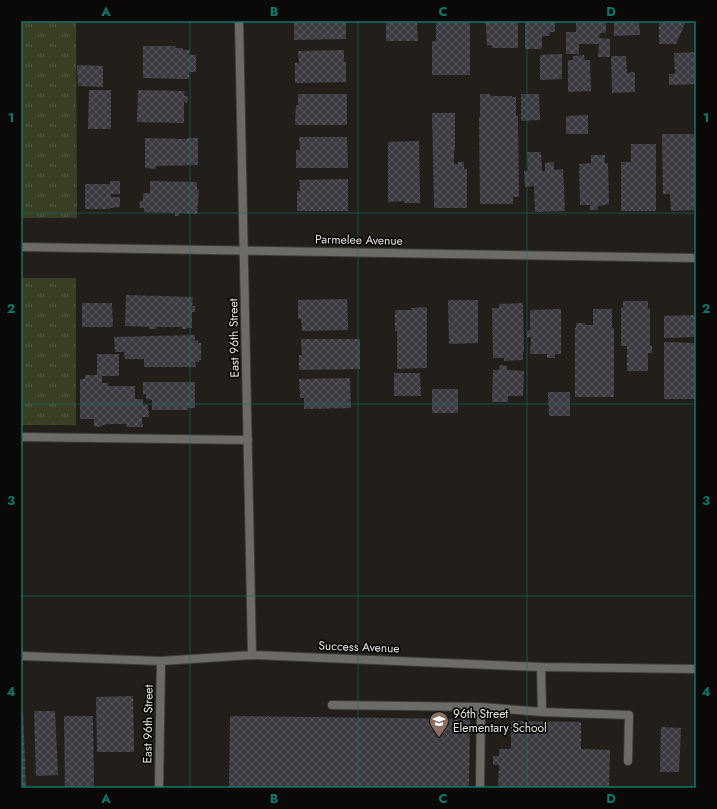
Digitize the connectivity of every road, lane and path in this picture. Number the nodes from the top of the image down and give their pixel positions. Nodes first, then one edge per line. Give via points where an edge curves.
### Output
1 (239, 21) edge
2 (21, 247) edge
3 (244, 250) junction
4 (696, 258) edge
5 (21, 437) edge
6 (248, 440) junction
7 (252, 655) junction
8 (21, 656) edge
9 (161, 661) junction
10 (541, 667) junction
11 (696, 669) edge
12 (332, 704) dead end
13 (481, 707) junction
14 (542, 712) junction
15 (628, 761) dead end
16 (159, 788) edge
17 (480, 788) edge

1 - 3 street, East 96th Street
2 - 3 street, Parmelee Avenue
3 - 4 street, Parmelee Avenue
3 - 6 street, East 96th Street
5 - 6 street
6 - 7 street, East 96th Street
7 - 9 street, Success Avenue
7 - 10 street, Success Avenue
8 - 9 street, Success Avenue
9 - 16 street, East 96th Street
10 - 11 street, Success Avenue
10 - 14 street
12 - 13 street
13 - 14 street
13 - 17 street
14 - 15 street via 629,715

